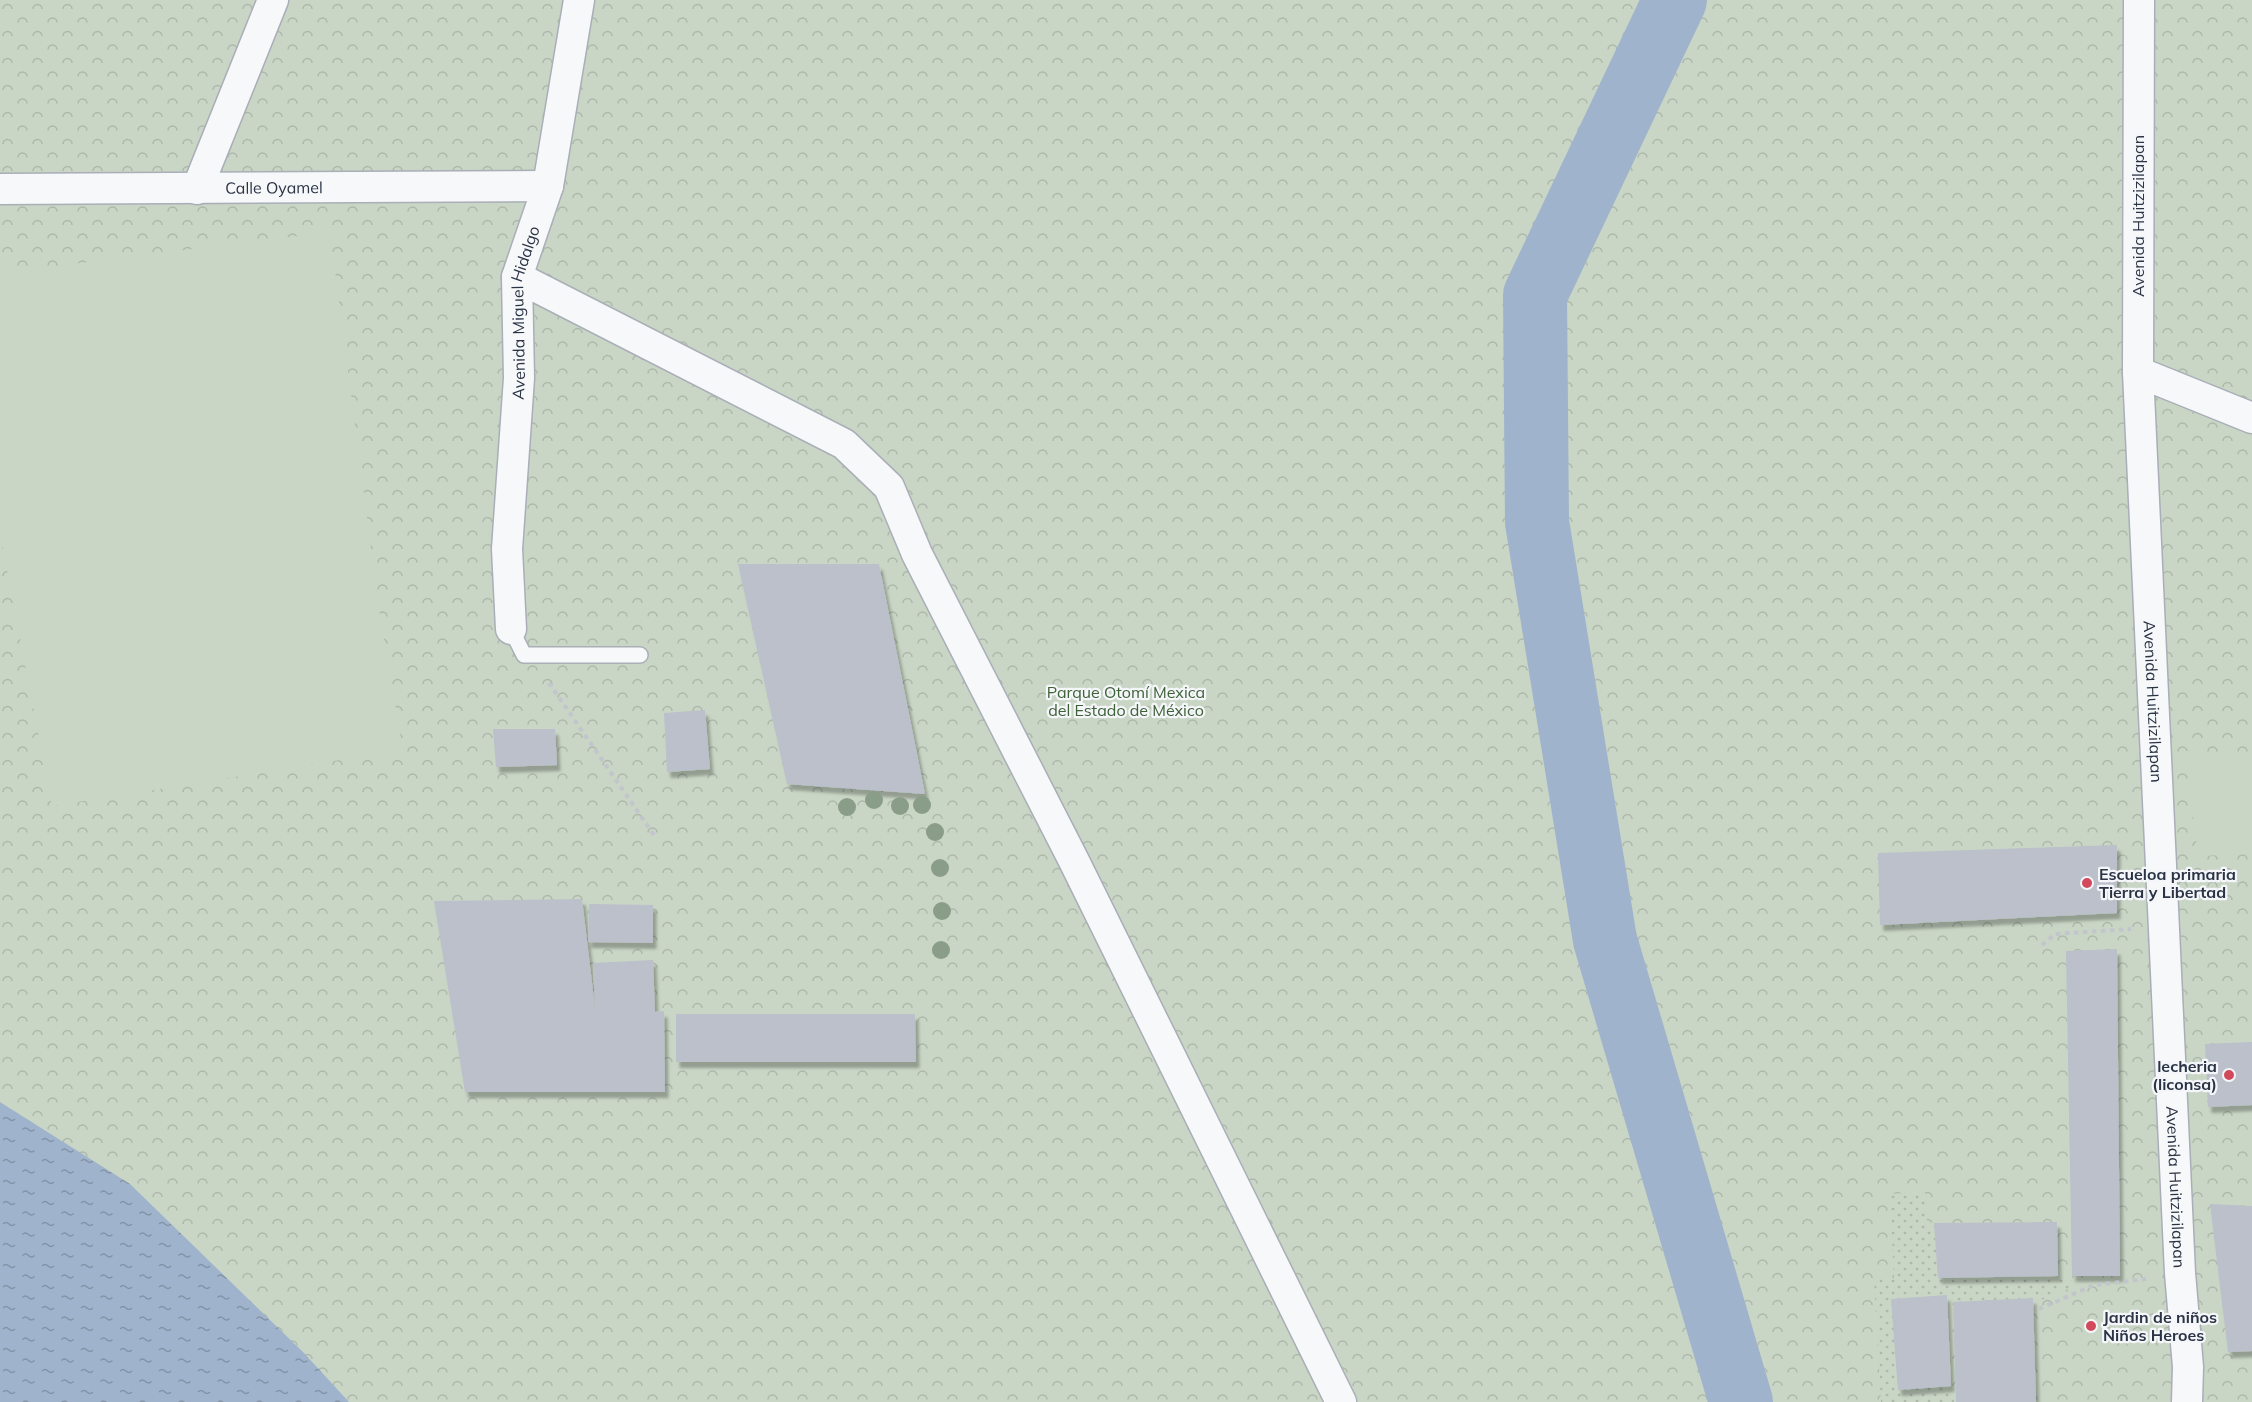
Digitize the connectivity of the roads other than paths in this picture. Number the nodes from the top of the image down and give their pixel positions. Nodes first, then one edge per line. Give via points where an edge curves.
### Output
1 (273, 0) edge
2 (579, 0) edge
3 (2139, 0) edge
4 (548, 186) junction
5 (0, 189) edge
6 (197, 189) junction
7 (517, 277) junction
8 (2138, 372) junction
9 (2252, 418) edge
10 (511, 629) joint
11 (640, 655) dead end
12 (1341, 1402) edge
13 (2187, 1402) edge

1 - 6 street
2 - 4 street, Avenida Miguel Hidalgo
3 - 8 street, Avenida Huitzizilapan
4 - 6 street, Calle Oyamel
4 - 7 street, Avenida Miguel Hidalgo
5 - 6 street, Calle Oyamel
7 - 10 street, Avenida Miguel Hidalgo via 519,378 507,549
7 - 12 street via 844,444 889,487 917,554 1074,861
8 - 9 street
8 - 13 street, Avenida Huitzizilapan
10 - 11 lane via 524,655

